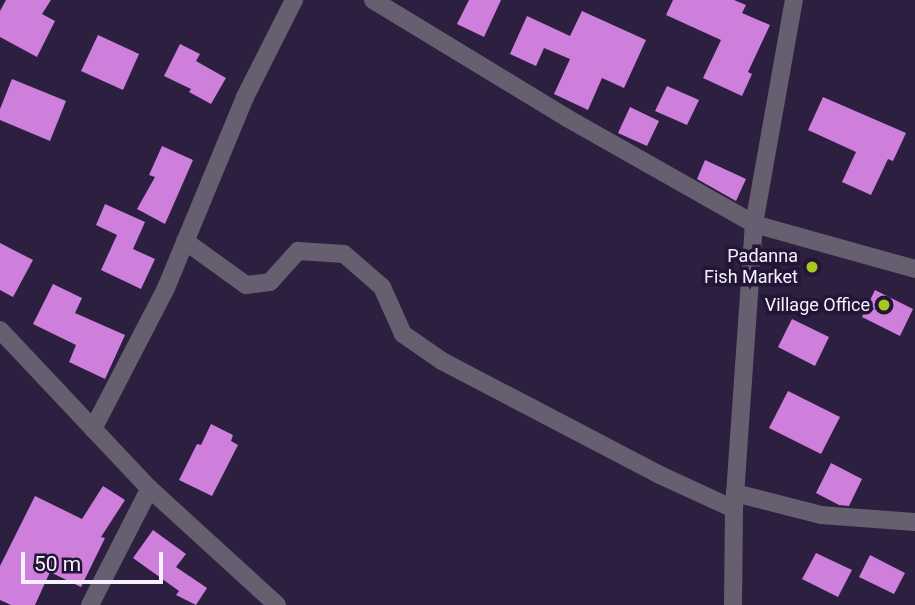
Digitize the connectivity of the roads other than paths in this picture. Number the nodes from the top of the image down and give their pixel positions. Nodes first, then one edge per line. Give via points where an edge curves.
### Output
1 (294, 0) edge
2 (373, 0) edge
3 (794, 0) edge
4 (754, 224) junction
5 (186, 241) junction
6 (915, 269) edge
7 (0, 330) edge
8 (93, 429) junction
9 (150, 488) junction
10 (735, 501) junction
11 (915, 522) edge
12 (90, 605) edge
13 (277, 605) edge
14 (733, 605) edge

1 - 5 street via 244,97
2 - 4 street
3 - 4 street
4 - 6 street
4 - 10 street
5 - 8 street
5 - 10 street via 246,285 270,282 298,251 344,254 382,287 403,334 442,361 660,475
7 - 8 street
8 - 9 street
9 - 12 street
9 - 13 street
10 - 11 street via 821,515
10 - 14 street

